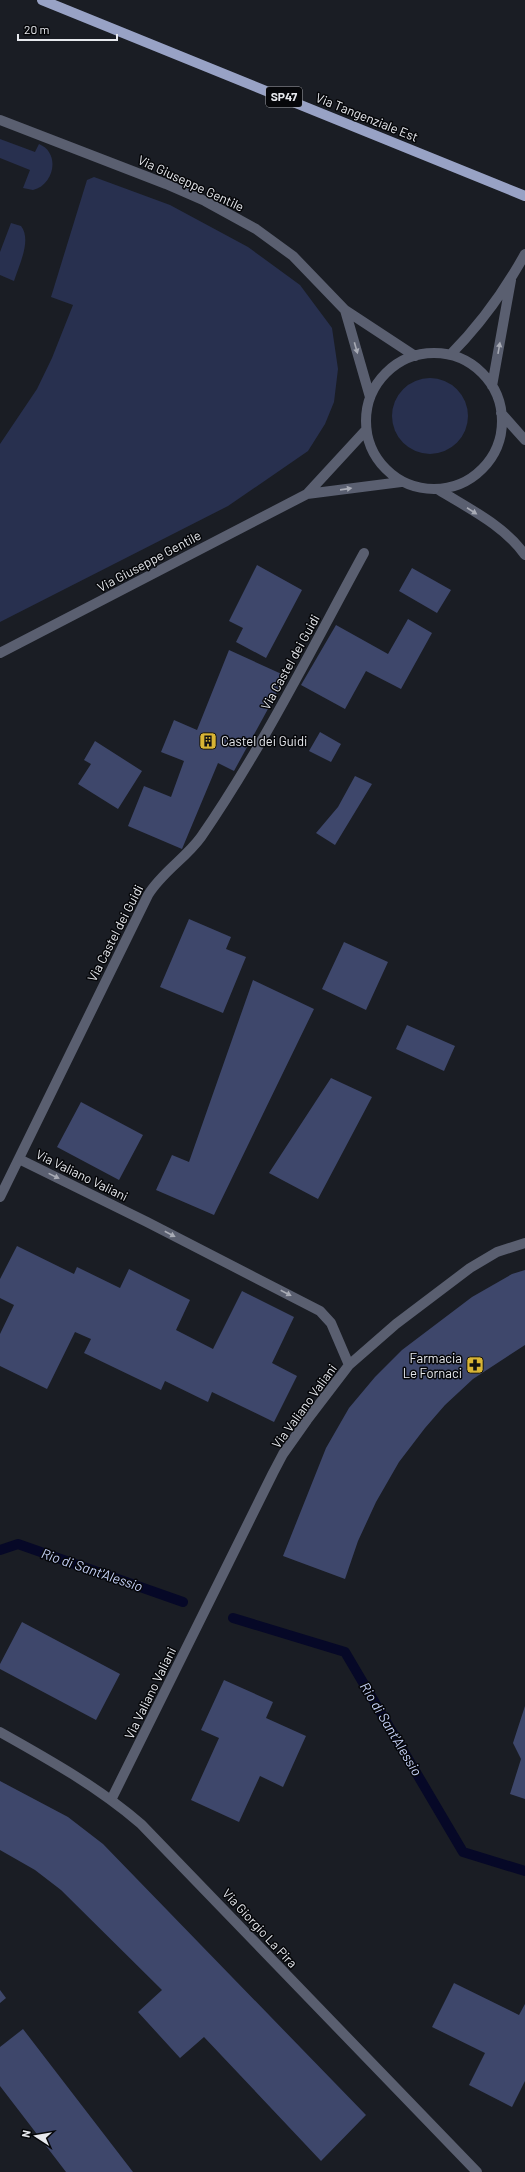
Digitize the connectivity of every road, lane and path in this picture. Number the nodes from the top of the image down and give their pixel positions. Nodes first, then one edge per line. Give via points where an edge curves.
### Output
1 (42, 0) edge
2 (0, 120) edge
3 (525, 196) edge
4 (525, 254) edge
5 (511, 278) junction
6 (345, 310) junction
7 (450, 355) junction
8 (415, 356) junction
9 (492, 386) junction
10 (370, 397) junction
11 (501, 413) junction
12 (366, 430) junction
13 (525, 440) edge
14 (401, 482) junction
15 (439, 490) junction
16 (307, 494) junction
17 (364, 553) dead end
18 (525, 555) edge
19 (1, 652) edge
20 (19, 1159) junction
21 (0, 1197) edge
22 (525, 1243) edge
23 (349, 1365) junction
24 (0, 1732) edge
25 (112, 1798) junction
26 (477, 2172) edge

1 - 3 main road, Via Tangenziale Est / SP47
2 - 6 street, Via Giuseppe Gentile via 166,184 232,215 284,249
4 - 5 street
5 - 7 street via 464,341
9 -> 5 street
6 - 8 street, Via Giuseppe Gentile
6 -> 10 street, Via Giuseppe Gentile
7 - 8 street via 433,353
7 - 9 street via 475,367
8 - 10 street via 384,374
9 - 11 street
10 - 12 street via 366,413
11 - 13 street
11 - 15 street via 498,443 483,468 468,481
12 - 14 street via 370,448 380,464
12 - 16 street, Via Giuseppe Gentile
14 - 15 street via 420,489
16 -> 14 street, Via Giuseppe Gentile
15 -> 18 street via 496,528
16 - 19 street, Via Giuseppe Gentile
17 - 20 street, Via Castel dei Guidi via 242,771 193,847 163,876 148,895
20 - 21 street, Via Castel dei Guidi
20 -> 23 street, Via Valiano Valiani via 320,1311 331,1323
22 - 23 street via 497,1252 470,1268 396,1324
23 - 25 street, Via Valiano Valiani via 283,1454
24 - 25 street, Via Giorgio La Pira
25 - 26 street, Via Giorgio La Pira via 199,1882

